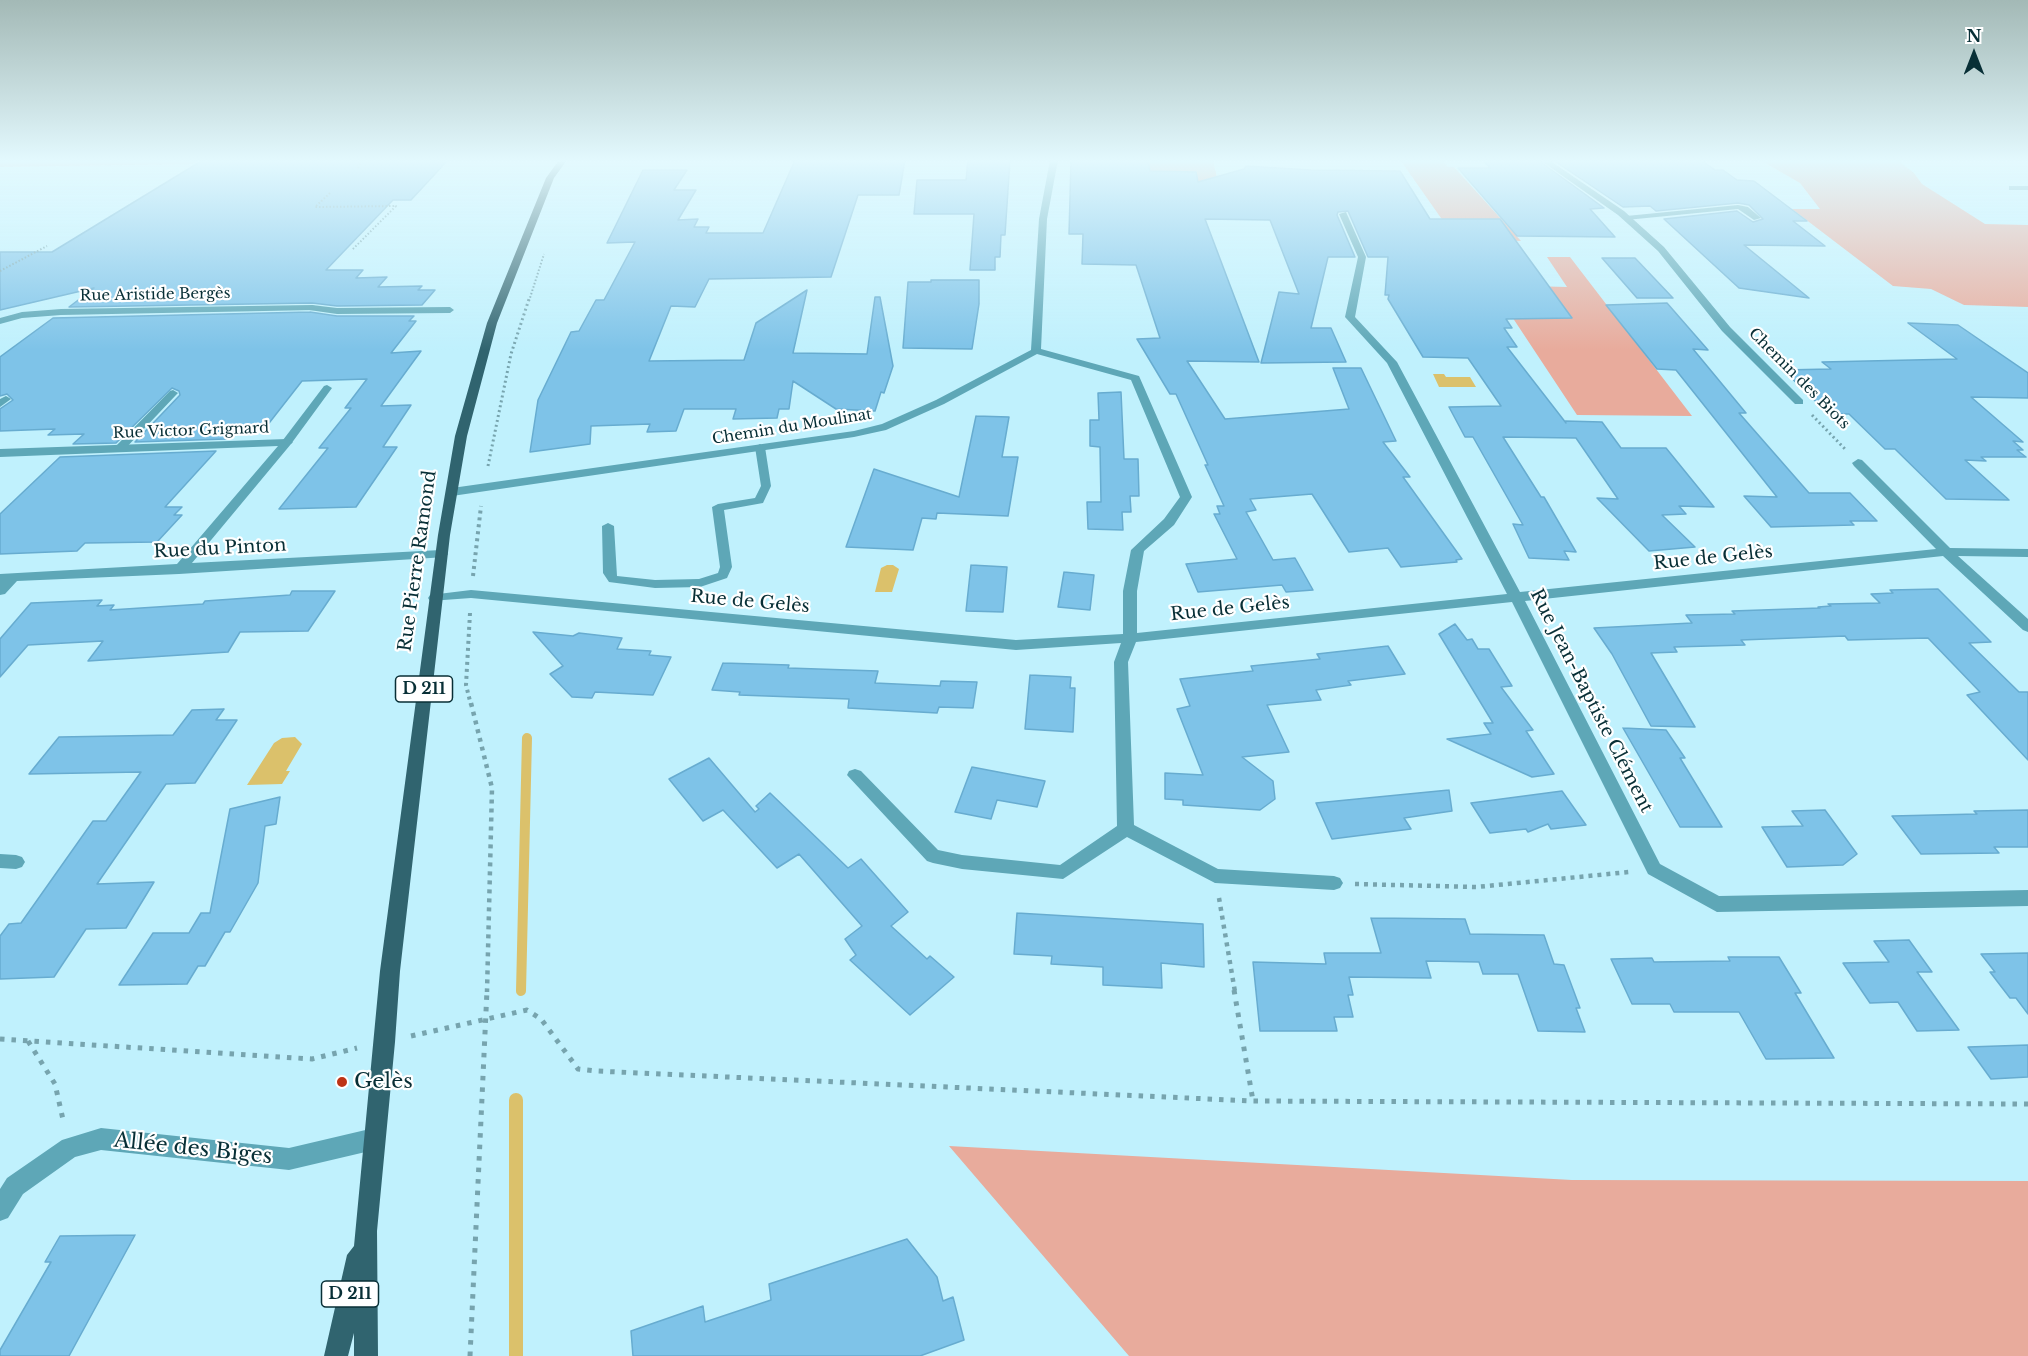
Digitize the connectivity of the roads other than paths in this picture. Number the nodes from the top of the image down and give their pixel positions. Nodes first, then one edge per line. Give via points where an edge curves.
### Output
1 (531, 223) edge
2 (1043, 223) edge
3 (1347, 223) edge
4 (1632, 223) edge
5 (312, 308) joint
6 (450, 310) dead end
7 (0, 321) edge
8 (1036, 351) junction
9 (327, 388) dead end
10 (173, 393) dead end
11 (1799, 402) road end
12 (287, 442) junction
13 (760, 447) junction
14 (119, 449) junction
15 (0, 453) edge
16 (1858, 463) road end
17 (452, 492) junction
18 (608, 526) dead end
19 (1946, 552) junction
20 (2028, 553) edge
21 (441, 555) junction
22 (179, 570) junction
23 (7, 577) edge
24 (0, 591) edge
25 (1516, 597) junction
26 (435, 598) junction
27 (2028, 627) edge
28 (1130, 638) junction
29 (855, 775) dead end
30 (1126, 829) junction
31 (1334, 883) road end
32 (2028, 898) edge
33 (374, 1139) junction
34 (0, 1210) edge
35 (364, 1231) junction
36 (336, 1356) edge
37 (366, 1356) edge

1 - 17 main road, Rue Pierre Ramond / D 211 via 492,323 461,436
2 - 8 street
3 - 25 street, Rue Jean-Baptiste Clément via 1362,257 1350,317 1392,362
4 - 11 street, Chemin des Biots via 1673,261 1726,329
5 - 6 lane
5 - 7 street, Rue Aristide Bergès via 61,312
8 - 13 street, Chemin du Moulinat via 886,427
8 - 28 street via 1135,378 1186,497 1169,522 1138,549 1130,591
9 - 12 lane
10 - 14 lane
12 - 14 street, Rue Victor Grignard
12 - 22 street, Rue Victor Grignard
13 - 17 street, Chemin du Moulinat
13 - 18 lane via 766,486 759,501 718,507 726,567 723,575 700,583 655,584 612,579
14 - 15 street, Rue Victor Grignard
16 - 19 street
17 - 21 main road, Rue Pierre Ramond / D 211
19 - 20 street, Rue de Gelès
19 - 25 street, Rue de Gelès
19 - 27 street
21 - 22 street, Rue du Pinton
21 - 26 main road, Rue Pierre Ramond / D 211
22 - 23 street, Rue du Pinton
23 - 24 street
25 - 28 street, Rue de Gelès
25 - 32 street, Rue Jean-Baptiste Clément via 1654,869 1717,904
26 - 28 street, Rue de Gelès via 471,594 1016,645
26 - 33 main road, Rue Pierre Ramond / D 211
28 - 30 street via 1121,662
29 - 30 street via 933,856 962,862 1063,872
30 - 31 street via 1215,876
33 - 34 street, Allée des Biges via 289,1160 101,1139 70,1148 15,1186
33 - 35 main road, Rue Pierre Ramond / D 211
35 - 36 main road, Rue Pierre Ramond / D 211
35 - 37 main road, Rue Pierre Ramond / D 211

